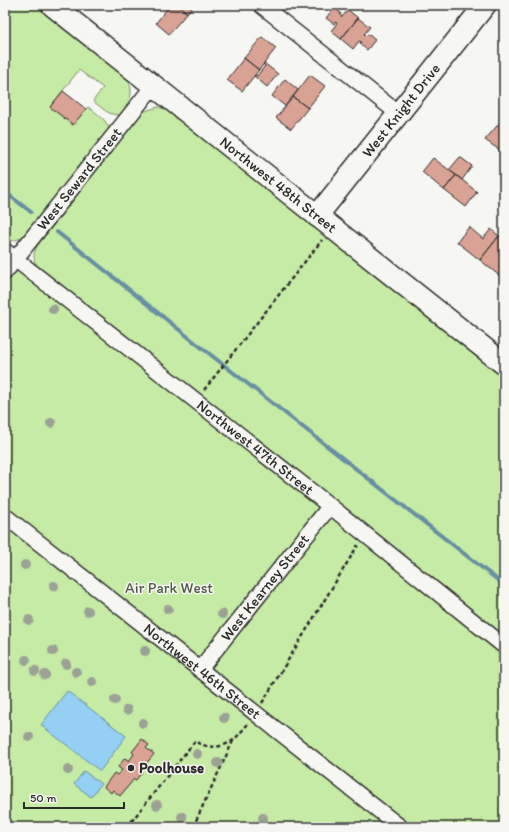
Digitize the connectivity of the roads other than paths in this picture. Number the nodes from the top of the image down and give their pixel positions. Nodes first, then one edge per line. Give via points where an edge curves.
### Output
1 (52, 5) edge
2 (261, 5) edge
3 (485, 5) edge
4 (154, 86) junction
5 (400, 114) junction
6 (317, 216) junction
7 (10, 255) edge
8 (5, 272) edge
9 (504, 364) edge
10 (330, 506) junction
11 (5, 516) edge
12 (504, 646) edge
13 (200, 669) junction
14 (400, 827) edge

1 - 4 main road, Northwest 48th Street
2 - 5 street
3 - 5 main road, West Knight Drive
4 - 6 main road, Northwest 48th Street
4 - 7 street, West Seward Street
5 - 6 main road, West Knight Drive
6 - 9 main road, Northwest 48th Street
7 - 8 street, West Seward Street
7 - 10 street, Northwest 47th Street
10 - 12 street, Northwest 47th Street
10 - 13 street, West Kearney Street
11 - 13 street, Northwest 46th Street
13 - 14 street, Northwest 46th Street

